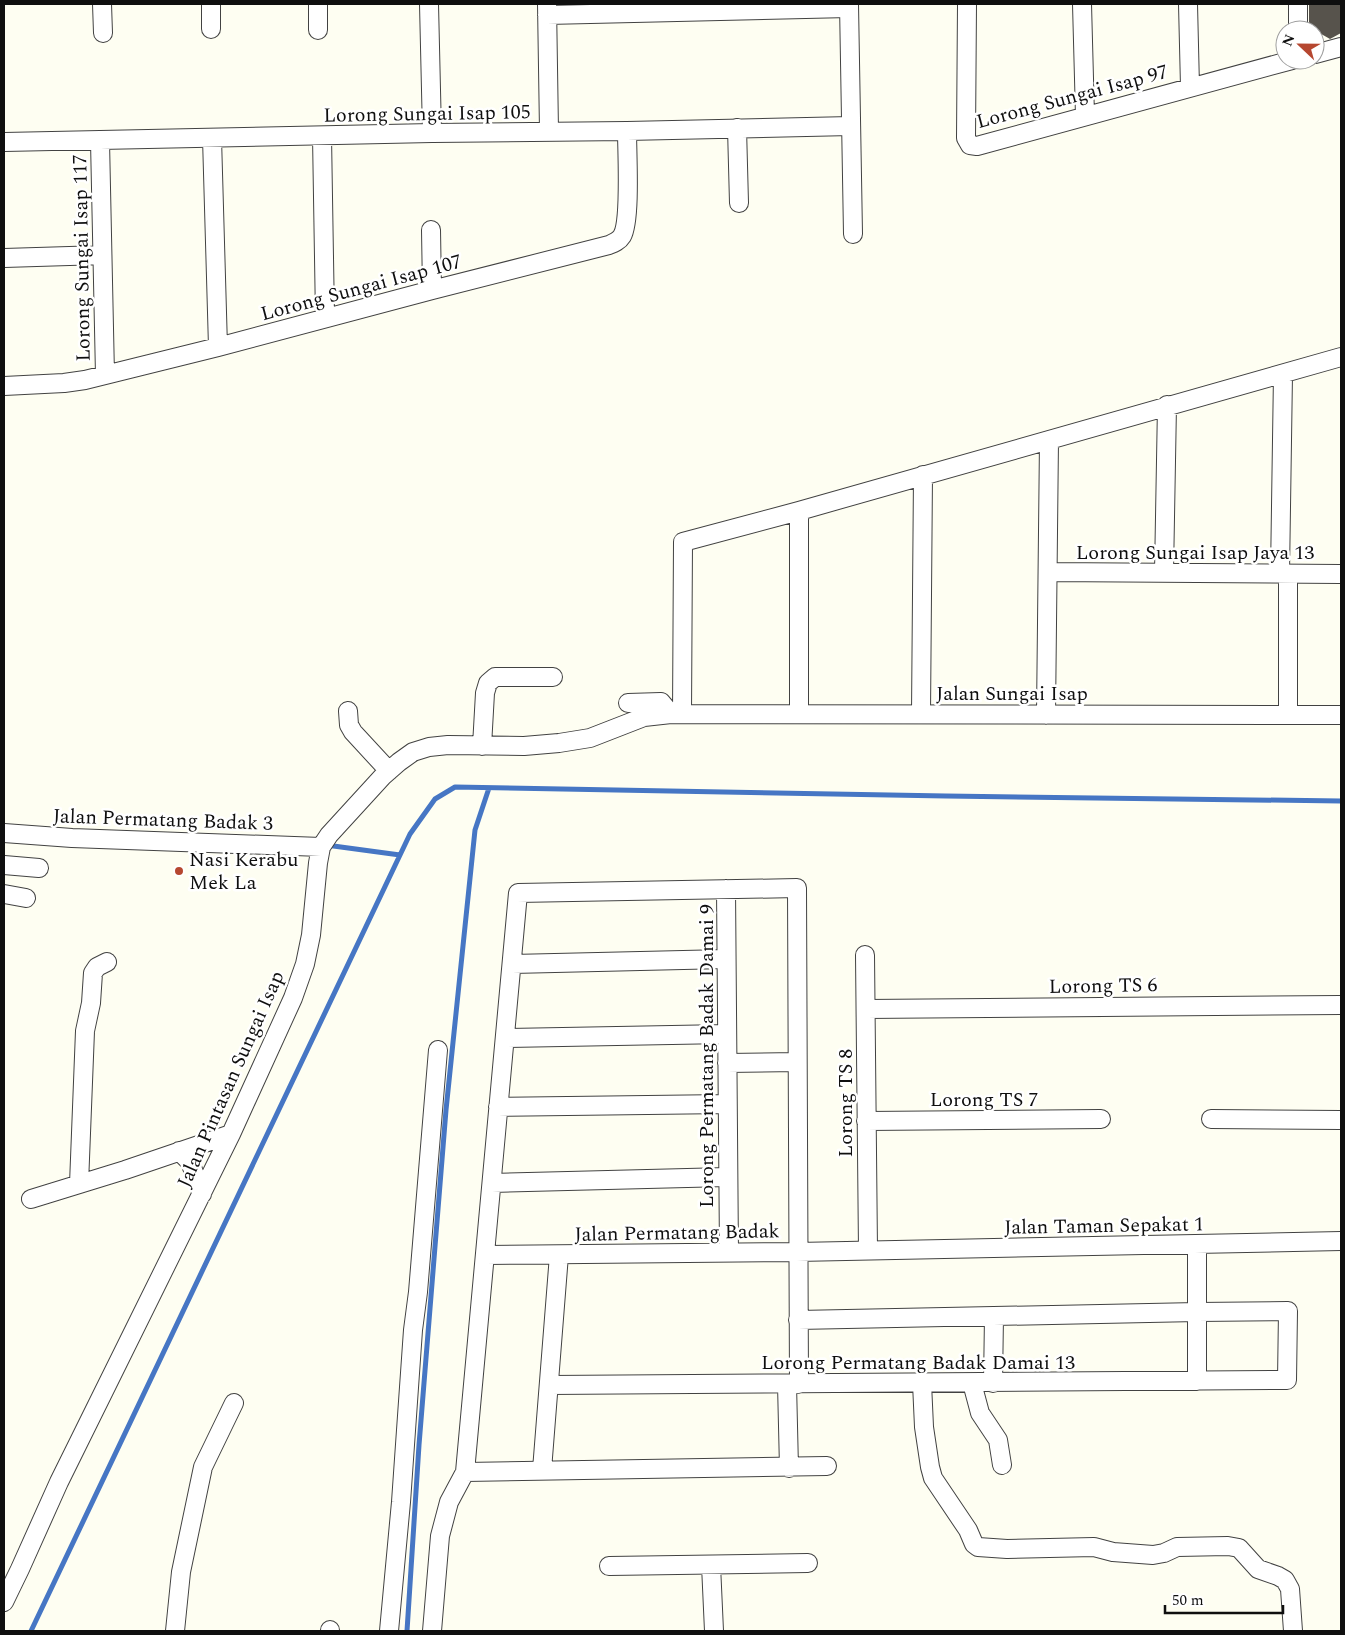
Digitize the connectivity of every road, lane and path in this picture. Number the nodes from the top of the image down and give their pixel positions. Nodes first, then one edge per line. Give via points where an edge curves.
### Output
1 (102, 4) edge
2 (211, 4) edge
3 (318, 4) edge
4 (429, 4) edge
5 (966, 4) edge
6 (1082, 4) edge
7 (1188, 4) edge
8 (1298, 4) edge
9 (849, 6) edge
10 (547, 9) edge
11 (1298, 20) edge
12 (211, 29) dead end
13 (318, 30) dead end
14 (103, 33) dead end
15 (1341, 47) edge
16 (1325, 51) edge
17 (1275, 64) edge
18 (1190, 87) junction
19 (1085, 116) junction
20 (850, 126) junction
21 (737, 128) junction
22 (549, 131) junction
23 (626, 132) junction
24 (432, 133) junction
25 (322, 136) junction
26 (212, 138) junction
27 (100, 141) junction
28 (4, 142) edge
29 (739, 203) dead end
30 (431, 230) dead end
31 (853, 234) dead end
32 (102, 256) junction
33 (4, 258) edge
34 (432, 290) junction
35 (325, 318) junction
36 (218, 347) junction
37 (1341, 357) edge
38 (1282, 374) junction
39 (105, 375) junction
40 (4, 386) edge
41 (1167, 405) junction
42 (1049, 440) junction
43 (923, 475) junction
44 (799, 511) junction
45 (1048, 572) junction
46 (1164, 573) junction
47 (1284, 573) junction
48 (1341, 574) edge
49 (553, 677) dead end
50 (628, 703) dead end
51 (348, 711) dead end
52 (677, 714) junction
53 (799, 714) junction
54 (921, 714) junction
55 (1046, 715) junction
56 (1288, 715) junction
57 (1341, 715) edge
58 (482, 746) junction
59 (389, 771) junction
60 (4, 833) edge
61 (321, 847) junction
62 (4, 865) edge
63 (39, 868) dead end
64 (726, 889) junction
65 (4, 894) edge
66 (26, 898) dead end
67 (865, 955) dead end
68 (726, 959) junction
69 (108, 962) dead end
70 (512, 964) junction
71 (1341, 1005) edge
72 (866, 1009) junction
73 (726, 1034) junction
74 (504, 1038) junction
75 (438, 1050) dead end
76 (797, 1062) junction
77 (727, 1063) junction
78 (727, 1104) junction
79 (498, 1107) junction
80 (1211, 1119) dead end
81 (1101, 1120) dead end
82 (1341, 1120) edge
83 (866, 1121) junction
84 (232, 1134) junction
85 (180, 1151) junction
86 (727, 1177) junction
87 (492, 1183) junction
88 (79, 1184) junction
89 (202, 1194) junction
90 (31, 1199) dead end
91 (1341, 1241) edge
92 (1197, 1245) junction
93 (868, 1250) junction
94 (797, 1252) junction
95 (729, 1253) junction
96 (486, 1255) junction
97 (559, 1255) junction
98 (1197, 1312) junction
99 (994, 1316) junction
100 (798, 1320) junction
101 (1197, 1381) junction
102 (922, 1383) junction
103 (972, 1383) junction
104 (993, 1383) junction
105 (793, 1384) junction
106 (549, 1385) junction
107 (234, 1403) dead end
108 (1002, 1465) dead end
109 (827, 1466) dead end
110 (789, 1468) junction
111 (542, 1470) junction
112 (465, 1472) junction
113 (808, 1563) dead end
114 (711, 1565) junction
115 (609, 1566) dead end
116 (4, 1602) edge
117 (175, 1631) edge
118 (389, 1631) edge
119 (432, 1631) edge
120 (714, 1631) edge
121 (1294, 1631) edge

1 - 14 street
2 - 12 street
3 - 13 street
4 - 24 street
5 - 19 street, Lorong Sungai Isap 97 via 966,138 970,144 977,146
6 - 19 street
7 - 18 street
8 - 11 street
9 - 10 street
9 - 20 street
10 - 22 street
15 - 16 street
17 - 18 street, Lorong Sungai Isap 97
18 - 19 street, Lorong Sungai Isap 97
20 - 21 street, Lorong Sungai Isap 105
20 - 31 street
21 - 23 street, Lorong Sungai Isap 105
21 - 29 street
22 - 23 street, Lorong Sungai Isap 105
22 - 24 street, Lorong Sungai Isap 105
23 - 34 street, Lorong Sungai Isap 107 via 627,218 622,236 616,242
24 - 25 street, Lorong Sungai Isap 105
25 - 26 street, Lorong Sungai Isap 105
25 - 35 street
26 - 27 street, Lorong Sungai Isap 105
26 - 36 street
27 - 28 street, Lorong Sungai Isap 105
27 - 32 street, Lorong Sungai Isap 117
30 - 34 street
32 - 33 street
32 - 39 street, Lorong Sungai Isap 117
34 - 35 street, Lorong Sungai Isap 107
35 - 36 street, Lorong Sungai Isap 107
36 - 39 street, Lorong Sungai Isap 107
37 - 38 street
38 - 41 street
38 - 47 street
39 - 40 street, Lorong Sungai Isap 107 via 64,383
41 - 42 street
41 - 46 street
42 - 43 street
42 - 45 street
43 - 44 street
43 - 54 street
44 - 52 street via 683,542
44 - 53 street
45 - 46 street, Lorong Sungai Isap Jaya 13
45 - 55 street
46 - 47 street, Lorong Sungai Isap Jaya 13
47 - 48 street, Lorong Sungai Isap Jaya 13
47 - 56 street
49 - 58 street via 495,677 488,683
50 - 52 street via 662,702
51 - 59 street via 353,732
52 - 53 street, Jalan Sungai Isap
52 - 58 street, Jalan Pintasan Sungai Isap via 644,718 590,738 567,742
53 - 54 street, Jalan Sungai Isap
54 - 55 street, Jalan Sungai Isap
55 - 56 street, Jalan Sungai Isap
56 - 57 street, Jalan Sungai Isap
58 - 59 street, Jalan Pintasan Sungai Isap via 429,747 413,752
59 - 61 street, Jalan Pintasan Sungai Isap
60 - 61 street, Jalan Permatang Badak 3
61 - 84 street, Jalan Pintasan Sungai Isap via 305,964 294,998
62 - 63 street
64 - 68 street, Lorong Permatang Badak Damai 9
64 - 70 street via 518,893
64 - 76 street via 797,888
65 - 66 street
67 - 72 street, Lorong TS 8
68 - 70 street
68 - 73 street, Lorong Permatang Badak Damai 9
69 - 88 street via 97,966 93,973 85,1030
70 - 74 street
71 - 72 street, Lorong TS 6
72 - 83 street, Lorong TS 8
73 - 74 street
73 - 77 street, Lorong Permatang Badak Damai 9
74 - 79 street
75 - 118 street
76 - 77 street
76 - 94 street
77 - 78 street, Lorong Permatang Badak Damai 9
78 - 79 street
78 - 86 street, Lorong Permatang Badak Damai 9
79 - 87 street
80 - 82 street
81 - 83 street, Lorong TS 7
83 - 93 street, Lorong TS 8
84 - 85 street
84 - 89 street, Jalan Pintasan Sungai Isap
85 - 88 street
85 - 89 street via 190,1162
86 - 87 street
86 - 95 street, Lorong Permatang Badak Damai 9
87 - 96 street
88 - 90 street
89 - 116 street, Jalan Pintasan Sungai Isap via 59,1482
91 - 92 street, Jalan Taman Sepakat 1
92 - 93 street, Jalan Taman Sepakat 1
92 - 98 street
93 - 94 street, Jalan Permatang Badak
94 - 95 street, Jalan Permatang Badak
94 - 100 street
95 - 97 street, Jalan Permatang Badak
96 - 97 street, Jalan Permatang Badak
96 - 112 street
97 - 106 street
98 - 99 street
98 - 101 street
98 - 101 street, Lorong Permatang Badak Damai 13 via 1288,1311 1287,1380
99 - 100 street
99 - 104 street
100 - 105 street
101 - 104 street, Lorong Permatang Badak Damai 13
102 - 103 street, Lorong Permatang Badak Damai 13
102 - 105 street, Lorong Permatang Badak Damai 13
102 - 121 street via 924,1427 933,1478 978,1547 1094,1548 1153,1555 1177,1547 1239,1548 1258,1569 1278,1576 1288,1584
103 - 104 street, Lorong Permatang Badak Damai 13
103 - 108 street via 980,1412 998,1440
105 - 106 street, Lorong Permatang Badak Damai 13
105 - 110 street
106 - 111 street
107 - 117 street via 203,1467 181,1572
109 - 110 street
110 - 111 street
111 - 112 street
112 - 119 street via 449,1502 440,1536
113 - 114 street
114 - 115 street
114 - 120 street

